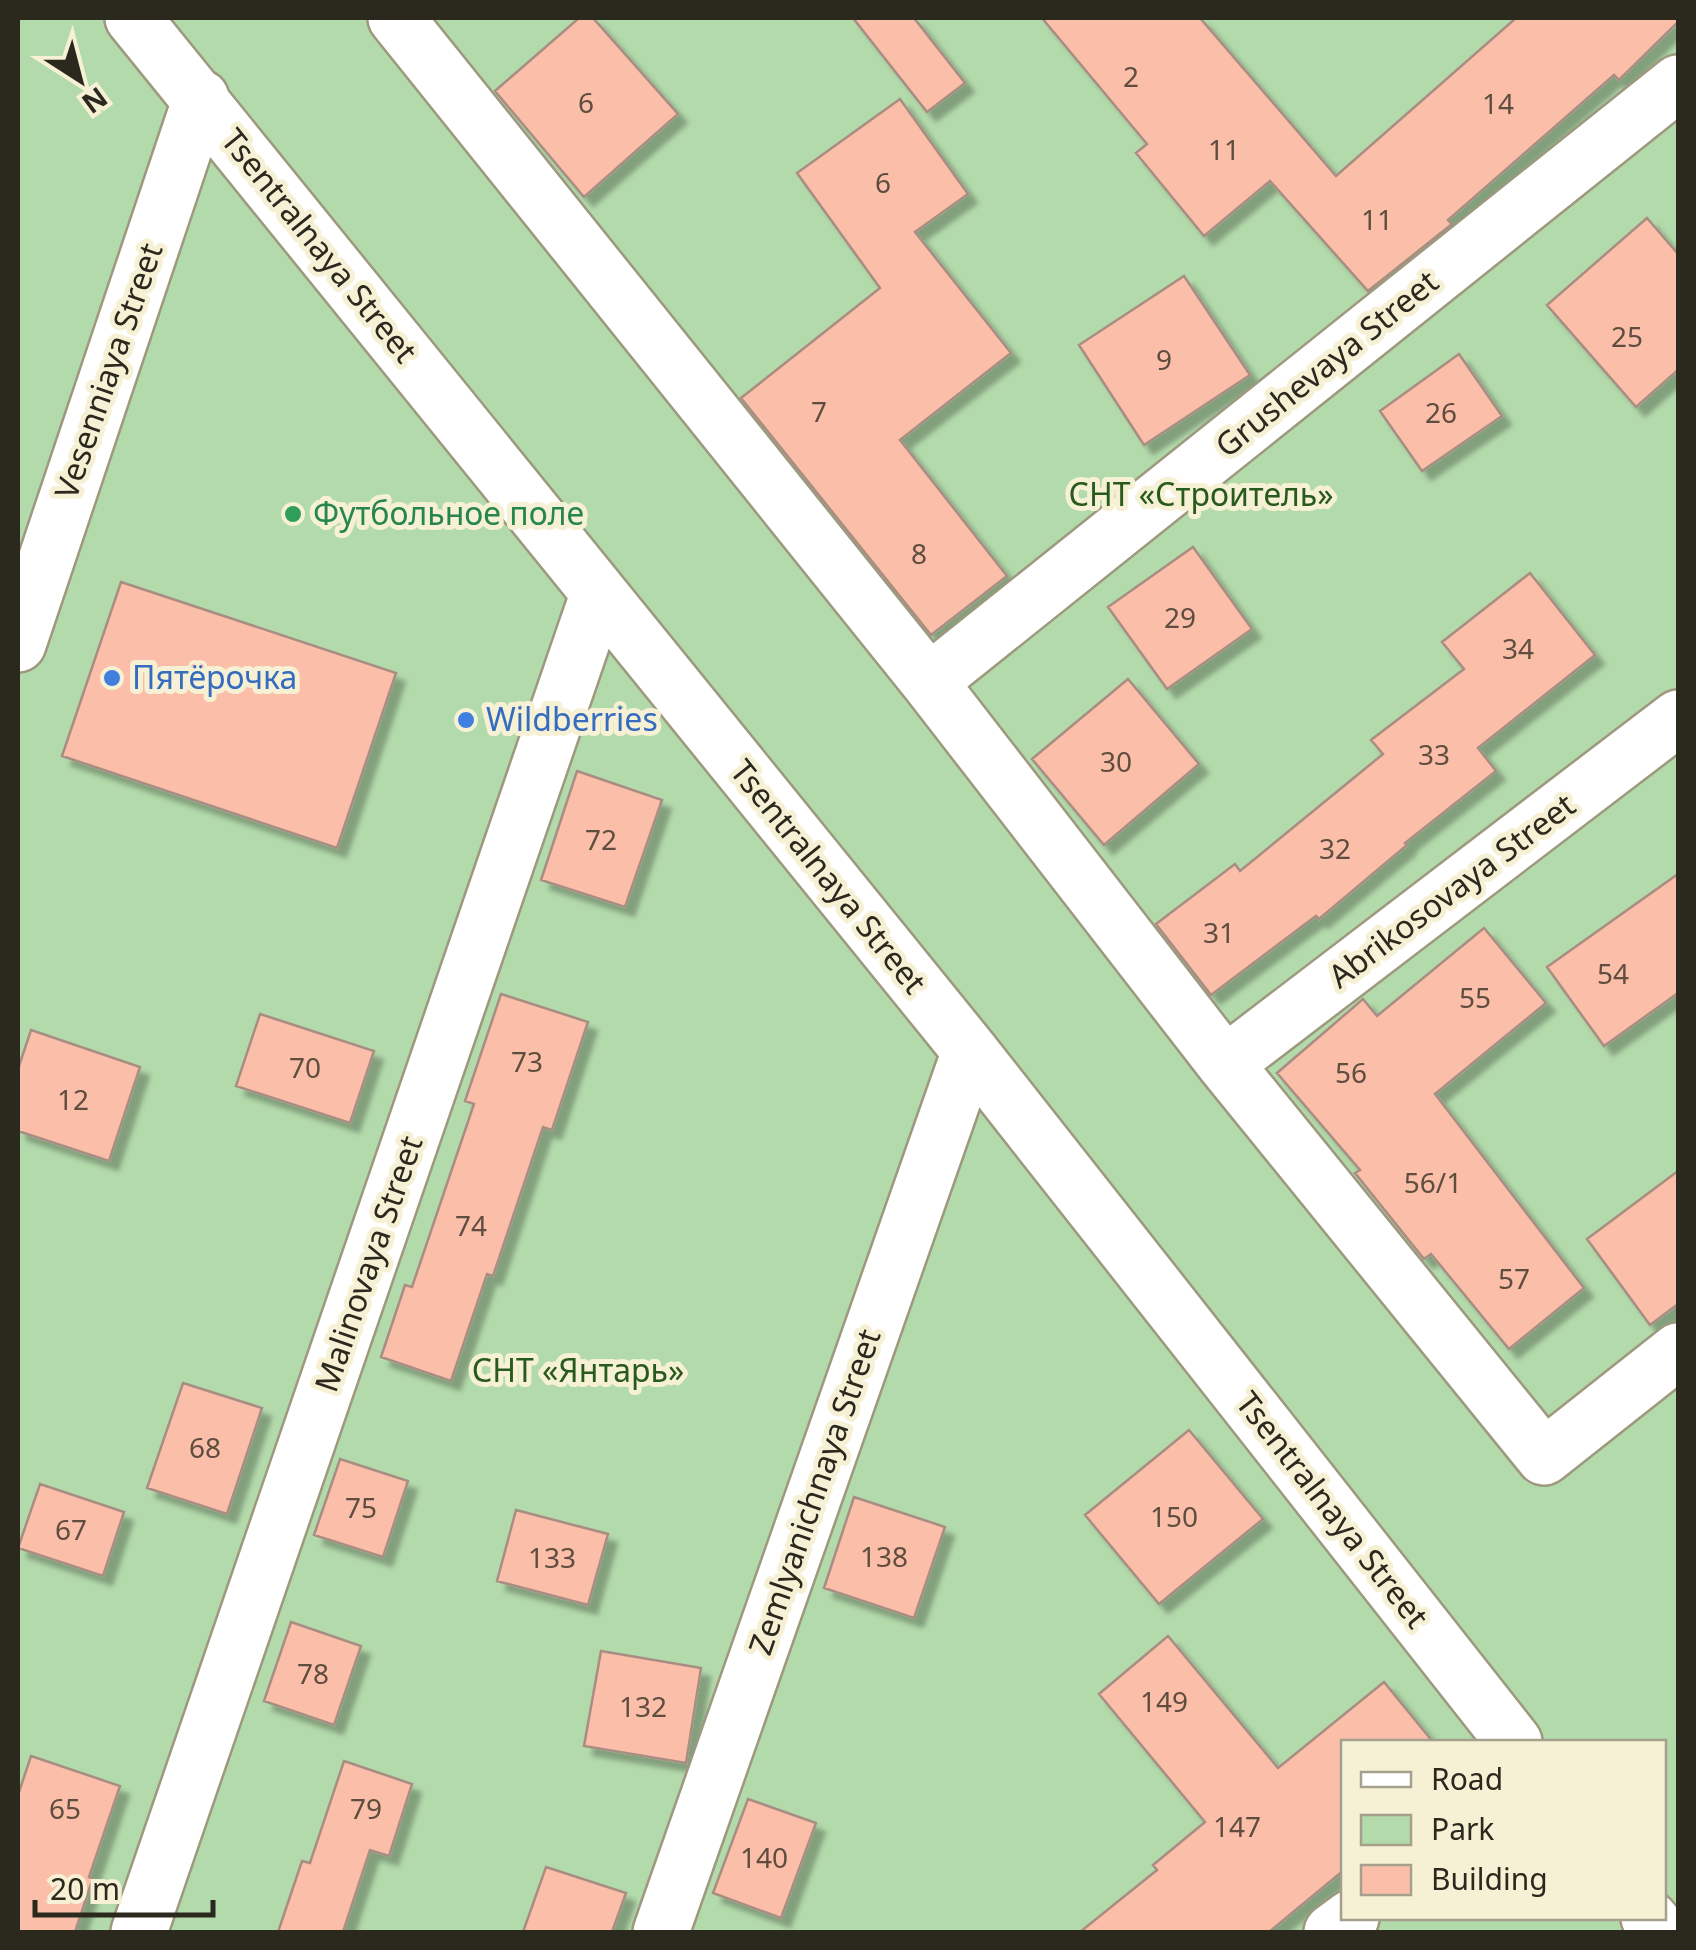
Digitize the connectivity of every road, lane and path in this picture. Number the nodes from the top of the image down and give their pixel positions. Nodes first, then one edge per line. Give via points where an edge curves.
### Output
1 (133, 18) edge
2 (396, 18) edge
3 (1678, 83) edge
4 (201, 98) junction
5 (598, 594) junction
6 (18, 644) edge
7 (929, 682) junction
8 (1678, 718) edge
9 (970, 1051) junction
10 (1225, 1064) junction
11 (1678, 1351) edge
12 (1512, 1740) edge
13 (139, 1932) edge
14 (662, 1932) edge

1 - 4 street, Tsentralnaya Street
2 - 7 street
3 - 7 street, Grushevaya Street
4 - 5 street, Tsentralnaya Street
4 - 6 street, Vesenniaya Street
5 - 9 street, Tsentralnaya Street
5 - 13 street, Malinovaya Street
7 - 10 street
8 - 10 street, Abrikosovaya Street
9 - 12 street, Tsentralnaya Street
9 - 14 street, Zemlyanichnaya Street
10 - 11 street via 1544,1457

